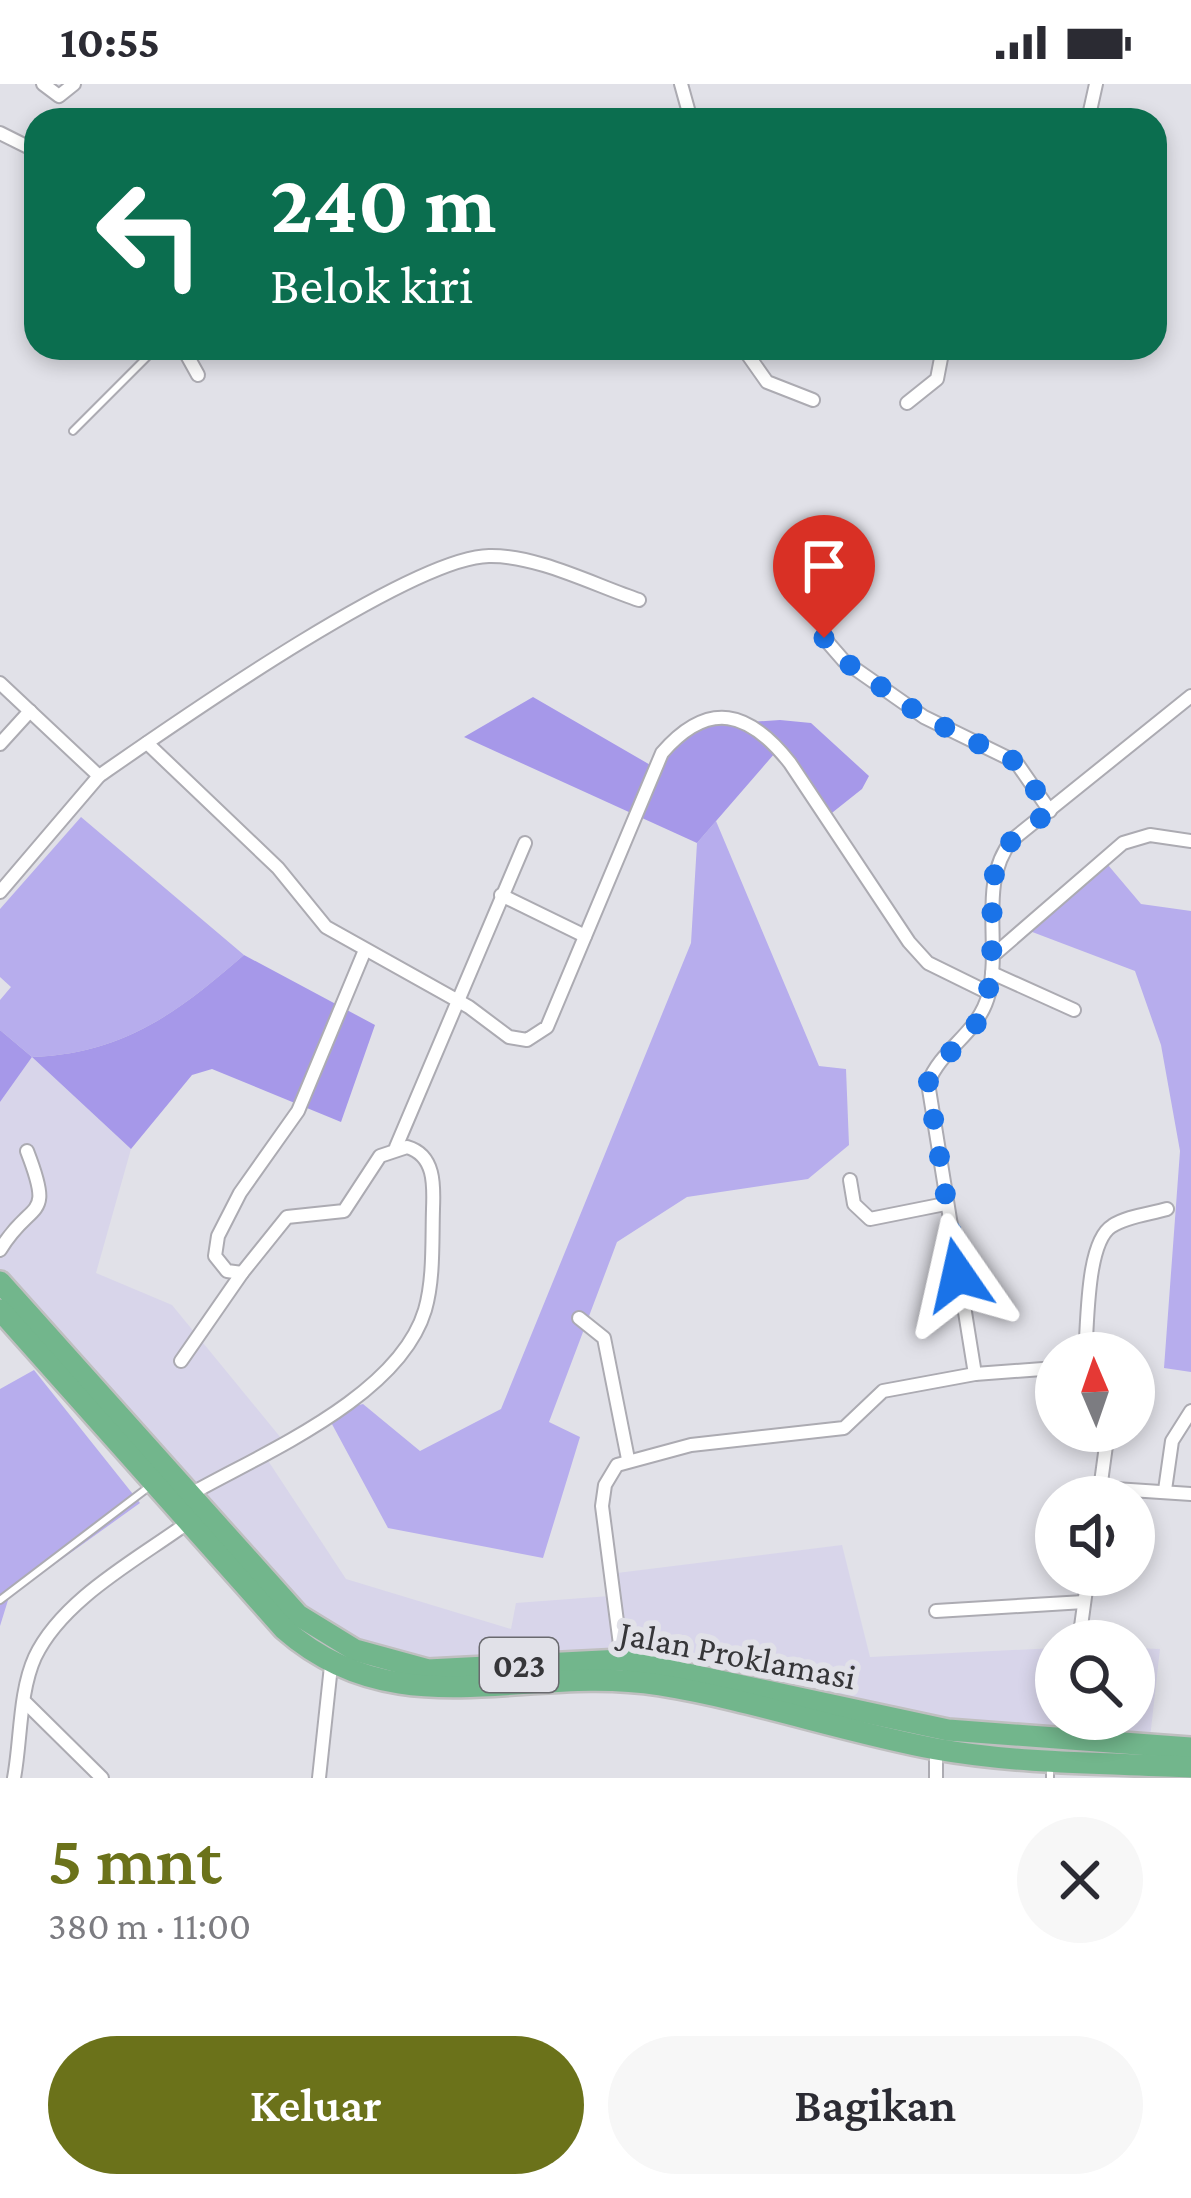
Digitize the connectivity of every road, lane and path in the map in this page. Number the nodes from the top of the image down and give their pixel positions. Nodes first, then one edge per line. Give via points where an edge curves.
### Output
1 (44, 84) edge
2 (74, 84) edge
3 (144, 360) edge
4 (190, 360) edge
5 (751, 360) edge
6 (941, 360) edge
7 (198, 375) dead end
8 (813, 400) dead end
9 (907, 403) dead end
10 (73, 431) dead end
11 (639, 600) dead end
12 (824, 638) dead end
13 (0, 683) edge
14 (1191, 696) edge
15 (30, 711) junction
16 (147, 742) junction
17 (0, 744) edge
18 (99, 776) junction
19 (1050, 811) junction
20 (1191, 841) edge
21 (525, 843) dead end
22 (0, 892) edge
23 (501, 895) junction
24 (585, 936) junction
25 (365, 950) junction
26 (996, 952) junction
27 (992, 973) junction
28 (989, 993) junction
29 (455, 998) junction
30 (1074, 1010) dead end
31 (396, 1147) junction
32 (27, 1150) dead end
33 (850, 1180) dead end
34 (945, 1204) junction
35 (1167, 1209) dead end
36 (0, 1250) edge
37 (242, 1273) junction
38 (0, 1282) edge
39 (0, 1310) edge
40 (579, 1318) dead end
41 (1087, 1332) edge
42 (182, 1360) dead end
43 (1035, 1369) edge
44 (975, 1373) junction
45 (1191, 1411) edge
46 (114, 1419) junction
47 (628, 1459) junction
48 (157, 1481) junction
49 (1155, 1490) edge
50 (1165, 1490) junction
51 (1191, 1494) edge
52 (189, 1495) junction
53 (190, 1521) junction
54 (1085, 1596) edge
55 (0, 1600) edge
56 (1084, 1602) junction
57 (936, 1611) dead end
58 (1082, 1620) edge
59 (622, 1660) junction
60 (331, 1666) junction
61 (726, 1689) junction
62 (26, 1703) junction
63 (1035, 1730) edge
64 (1135, 1740) edge
65 (1191, 1748) edge
66 (935, 1749) junction
67 (1000, 1768) edge
68 (1191, 1768) edge
69 (1050, 1769) edge
70 (1154, 1772) edge
71 (14, 1778) edge
72 (102, 1778) edge
73 (319, 1778) edge
74 (936, 1778) edge

1 - 2 street via 59,96
3 - 10 lane
4 - 7 street
5 - 8 street via 767,382
6 - 9 street via 937,379
11 - 16 street via 503,556 463,561 292,650
12 - 19 street via 924,717 1016,762
13 - 15 street
14 - 19 street
15 - 17 street
15 - 18 street
16 - 18 street
16 - 25 street via 278,868 326,926
18 - 22 street
19 - 26 street via 1012,841 995,869
20 - 26 street via 1150,835 1123,843
21 - 23 street
23 - 24 street
23 - 29 street
24 - 28 street via 662,753 699,721 734,718 769,736 908,942 928,963
24 - 29 street via 547,1027 533,1039 509,1036
25 - 29 street
25 - 37 street via 298,1111 218,1237 219,1266
26 - 27 street
27 - 28 street
27 - 30 street
28 - 34 street via 973,1032 928,1083
29 - 31 street
31 - 37 street via 380,1156 344,1211 287,1217
31 - 52 street via 418,1150 434,1180 418,1328 357,1397
32 - 36 street via 40,1204
33 - 34 street via 854,1204 870,1219
34 - 44 street
35 - 41 street via 1111,1226 1096,1246
37 - 42 street
38 - 46 highway, Jalan Proklamasi / 023
39 - 46 highway, Jalan Proklamasi / 023
40 - 47 street via 604,1338
43 - 44 street
44 - 47 street via 883,1391 844,1428
45 - 50 street via 1172,1441
46 - 48 highway, Jalan Proklamasi / 023
46 - 52 highway, Jalan Proklamasi / 023
47 - 59 street via 610,1474 602,1506
48 - 53 highway, Jalan Proklamasi / 023
48 - 55 lane
49 - 50 street
50 - 51 street
52 - 59 highway, Jalan Proklamasi / 023 via 298,1615 355,1650 428,1670
53 - 60 highway, Jalan Proklamasi / 023 via 284,1629
53 - 62 street via 61,1623 35,1658
54 - 56 street
56 - 57 street
56 - 58 street
59 - 61 highway, Jalan Proklamasi / 023
60 - 61 highway, Jalan Proklamasi / 023 via 403,1686 622,1680
60 - 73 street
61 - 63 highway, Jalan Proklamasi / 023 via 948,1730
61 - 66 highway, Jalan Proklamasi / 023
62 - 71 street
62 - 72 street
64 - 65 highway, Jalan Proklamasi / 023
66 - 67 highway, Jalan Proklamasi / 023
66 - 74 street
67 - 69 highway, Jalan Proklamasi / 023
68 - 70 highway, Jalan Proklamasi / 023
69 - 70 highway, Jalan Proklamasi / 023

